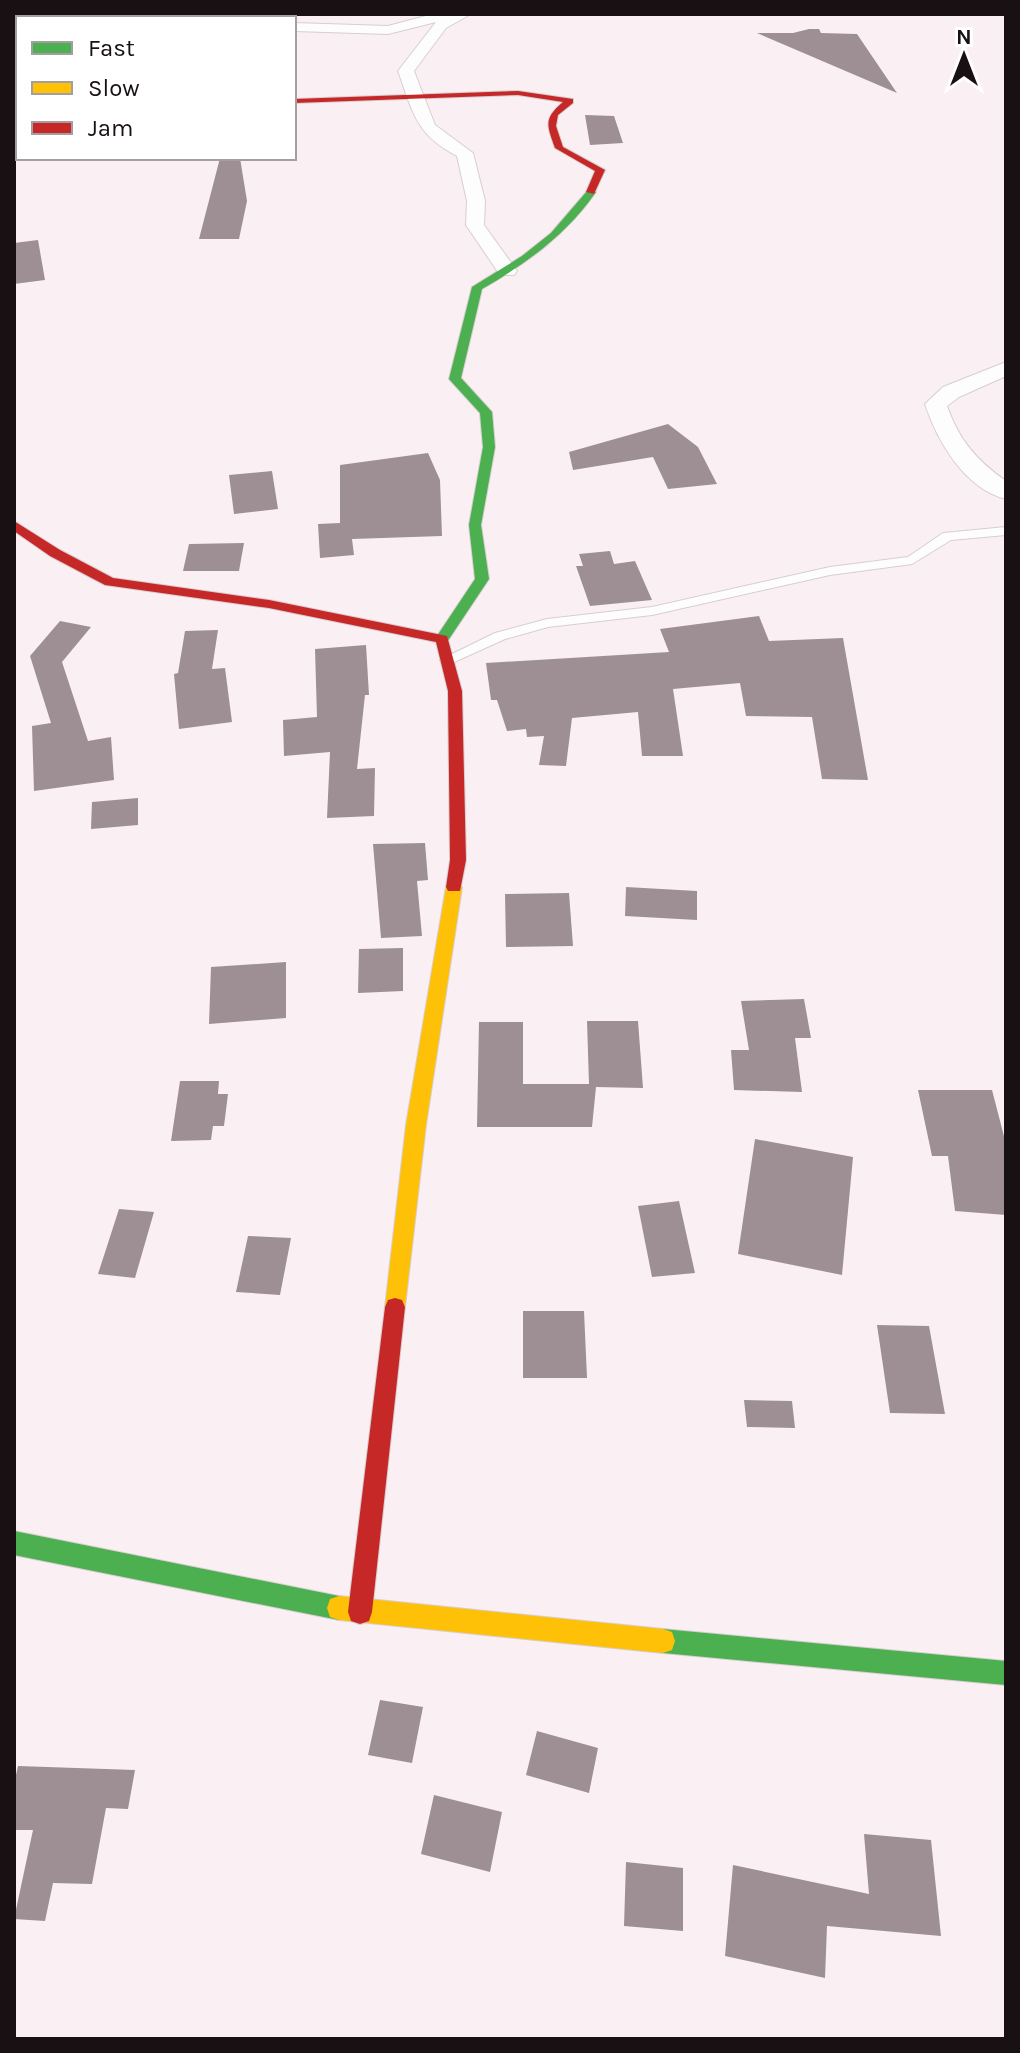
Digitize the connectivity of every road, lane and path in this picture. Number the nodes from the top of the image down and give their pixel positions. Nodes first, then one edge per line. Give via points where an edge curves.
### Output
1 (450, 14) edge
2 (464, 14) edge
3 (296, 27) edge
4 (413, 96) junction
5 (296, 101) edge
6 (507, 271) junction
7 (1006, 368) edge
8 (1006, 492) edge
9 (14, 525) edge
10 (1006, 531) edge
11 (442, 639) junction
12 (447, 660) junction
13 (14, 1543) edge
14 (360, 1612) junction
15 (1006, 1673) edge

1 - 3 street via 388,30
2 - 4 street via 441,25 406,71
4 - 5 street
4 - 6 street via 422,121 443,143 465,153 476,201 475,225
4 - 6 street via 518,93 570,101 554,114 552,126 559,148 600,170 596,183 559,235
6 - 11 street via 477,287 455,379 486,412 489,447 475,525 482,579
7 - 8 street via 936,404 953,449
9 - 11 street via 110,582 269,604
10 - 12 lane via 948,536 912,560 830,571 652,611 547,623 500,636
11 - 12 street
12 - 14 street via 455,691 458,860 416,1125
13 - 14 street
14 - 15 street

